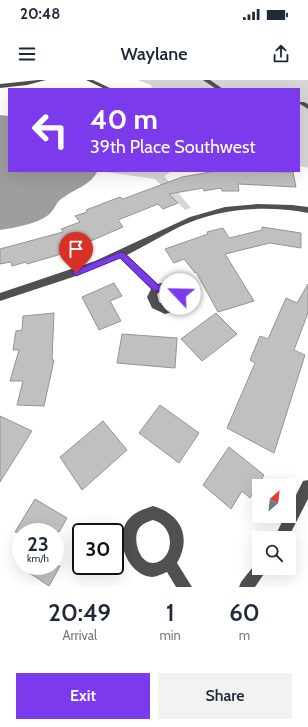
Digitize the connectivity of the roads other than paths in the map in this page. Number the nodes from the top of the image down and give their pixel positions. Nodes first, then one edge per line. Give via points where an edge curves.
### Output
1 (43, 80) edge
2 (88, 80) edge
3 (206, 80) edge
4 (0, 86) edge
5 (107, 88) edge
6 (218, 88) edge
7 (302, 103) dead end
8 (308, 107) edge
9 (308, 210) edge
10 (121, 254) junction
11 (157, 289) dead end
12 (0, 297) edge
13 (308, 486) edge
14 (285, 531) edge
15 (169, 563) dead end
16 (255, 575) edge
17 (185, 587) edge
18 (246, 587) edge

1 - 4 street
2 - 5 street
3 - 6 street
7 - 8 street
9 - 10 street via 262,206 228,209 178,225
10 - 11 street
10 - 12 street via 62,278
13 - 14 street
15 - 17 street
16 - 18 street

